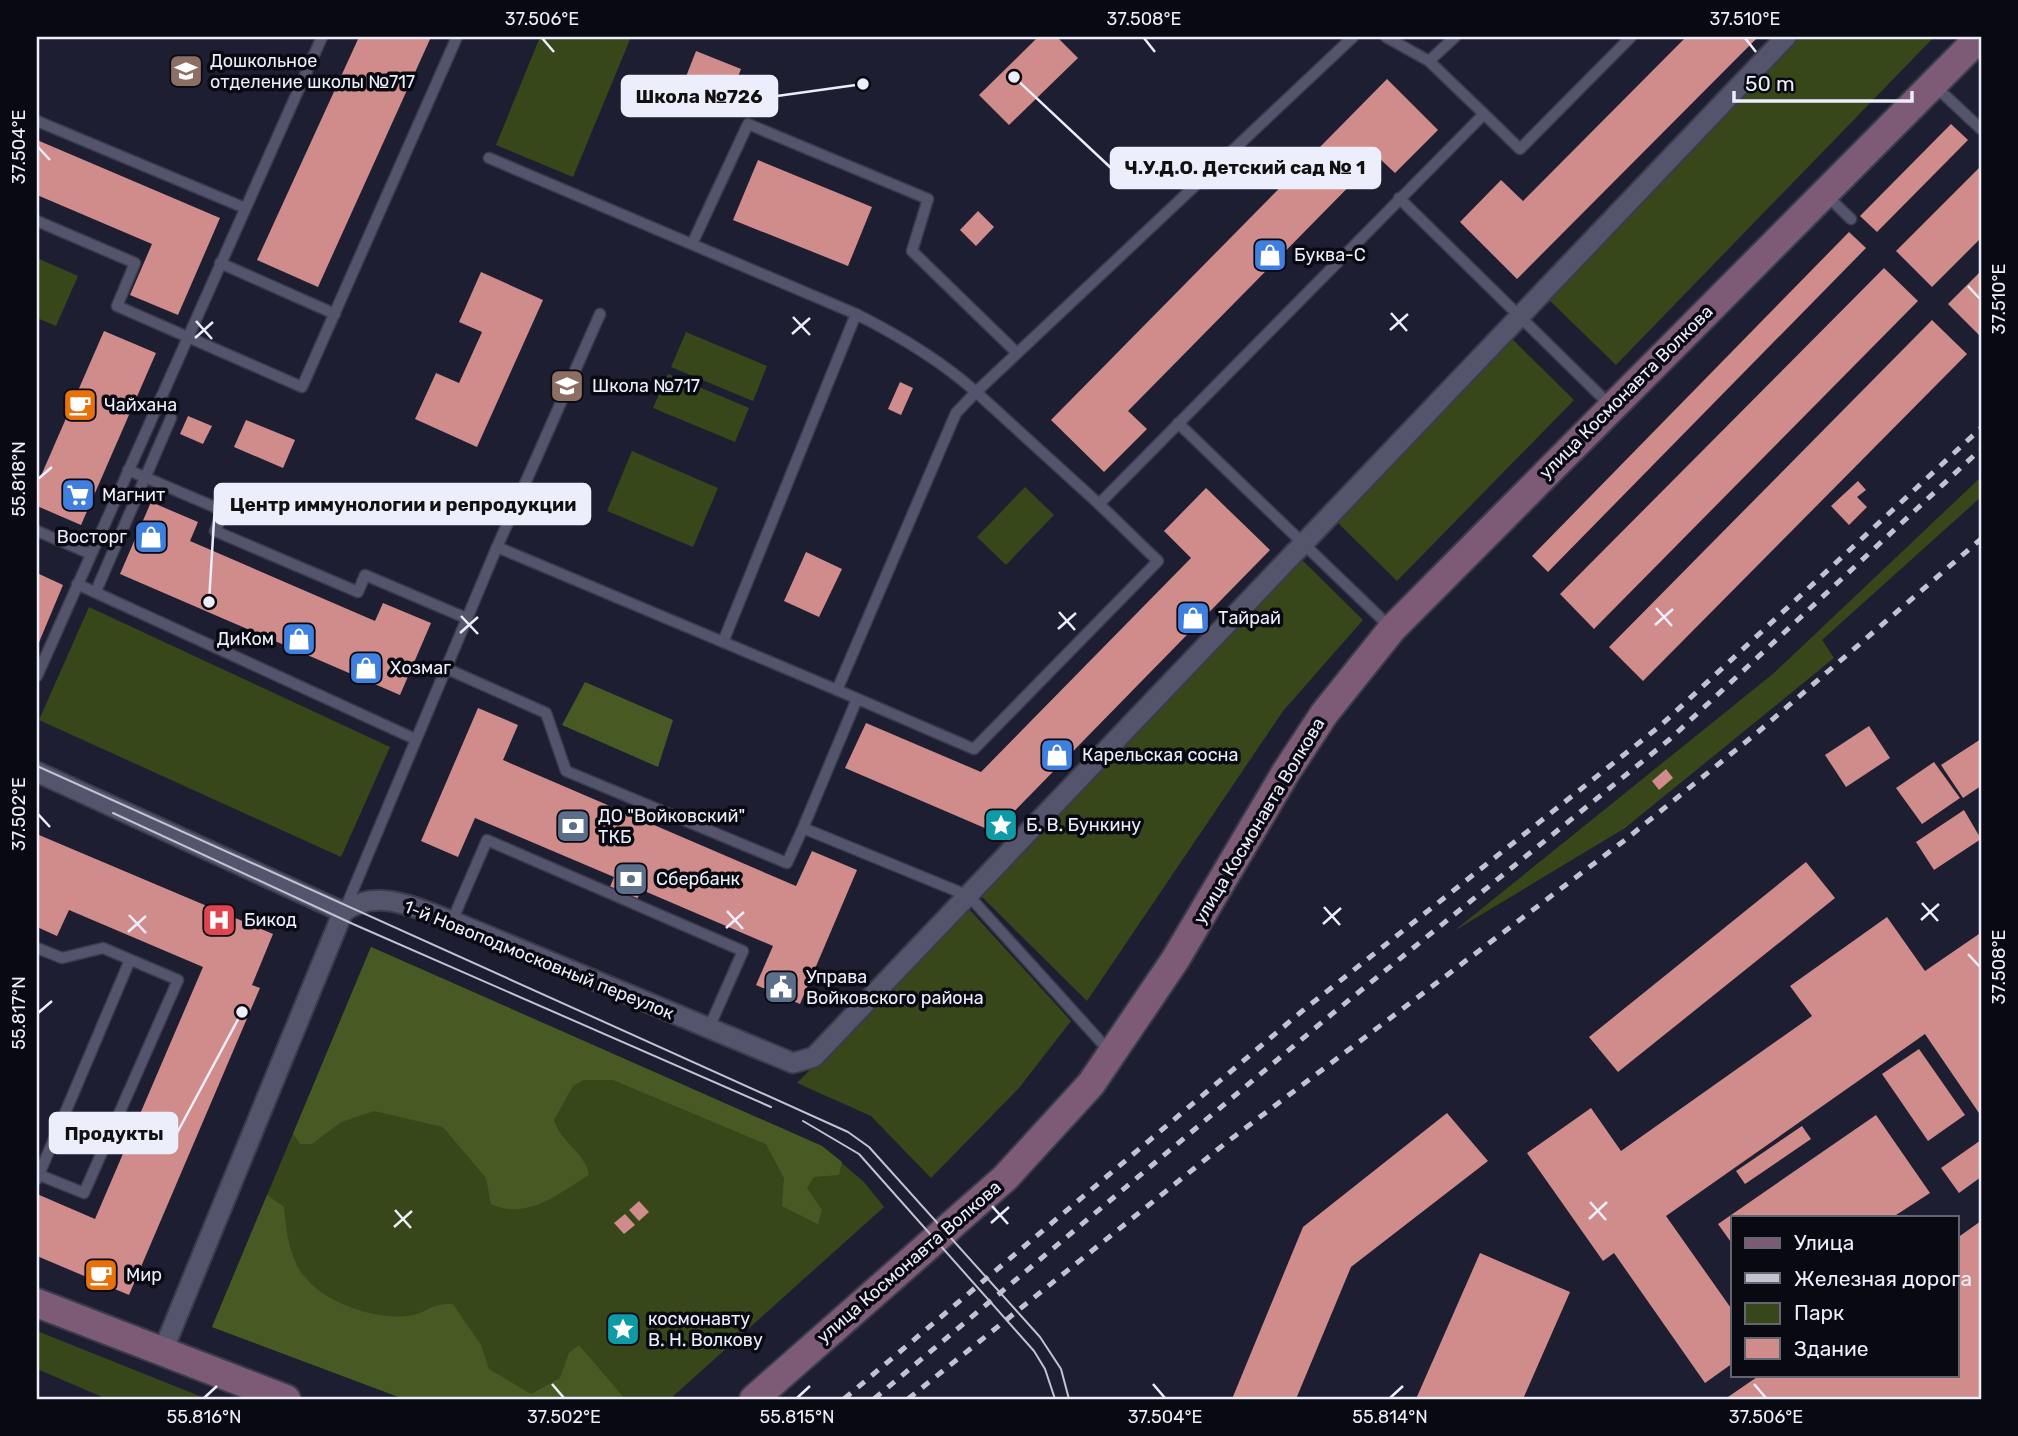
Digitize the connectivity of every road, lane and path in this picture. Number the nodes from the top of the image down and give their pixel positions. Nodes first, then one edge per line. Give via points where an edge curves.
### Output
1 (321, 37) edge
2 (457, 37) edge
3 (1353, 37) edge
4 (1386, 37) edge
5 (1455, 37) edge
6 (1631, 37) edge
7 (1786, 37) edge
8 (1980, 37) edge
9 (1429, 61) junction
10 (1933, 84) junction
11 (1484, 114) junction
12 (37, 121) edge
13 (1981, 129) edge
14 (489, 158) dead end
15 (1825, 193) junction
16 (1399, 198) junction
17 (245, 208) junction
18 (1851, 219) dead end
19 (37, 220) edge
20 (692, 244) junction
21 (220, 262) junction
22 (335, 314) junction
23 (600, 314) dead end
24 (856, 314) junction
25 (1518, 317) junction
26 (187, 337) junction
27 (1017, 353) junction
28 (976, 392) junction
29 (1612, 407) junction
30 (171, 418) dead end
31 (1178, 423) junction
32 (128, 470) junction
33 (145, 477) junction
34 (1099, 504) junction
35 (37, 531) edge
36 (1306, 544) junction
37 (497, 547) junction
38 (91, 554) junction
39 (77, 584) junction
40 (96, 591) junction
41 (466, 618) junction
42 (1392, 629) junction
43 (723, 642) junction
44 (445, 667) junction
45 (37, 676) edge
46 (837, 691) junction
47 (857, 699) junction
48 (415, 739) junction
49 (37, 772) edge
50 (803, 828) junction
51 (969, 896) junction
52 (343, 912) junction
53 (452, 921) junction
54 (37, 948) edge
55 (130, 960) junction
56 (708, 1030) junction
57 (1112, 1054) junction
58 (37, 1176) edge
59 (37, 1303) edge
60 (162, 1353) junction
61 (286, 1399) edge
62 (754, 1399) edge

1 - 17 lane
2 - 22 lane
3 - 27 lane
4 - 9 lane
5 - 9 lane
6 - 11 lane via 1520,149
7 - 25 street
8 - 10 main road, улица Космонавта Волкова
9 - 11 lane
10 - 13 lane
10 - 15 main road, улица Космонавта Волкова
11 - 16 lane
12 - 17 lane
14 - 20 lane
15 - 18 lane
15 - 29 main road, улица Космонавта Волкова
16 - 25 lane
16 - 31 lane
17 - 21 lane
19 - 26 lane via 135,263 117,306
20 - 24 lane
20 - 27 lane via 748,124 928,199 912,251
21 - 22 lane
21 - 26 lane
22 - 26 lane via 302,387
23 - 37 lane
24 - 28 lane via 950,369
24 - 43 lane
25 - 29 lane
25 - 36 street
26 - 32 lane
27 - 28 lane
28 - 34 lane
28 - 46 lane via 956,413
29 - 42 main road, улица Космонавта Волкова
30 - 33 lane
31 - 34 lane
31 - 36 lane
32 - 33 lane
32 - 38 lane
33 - 40 lane
33 - 41 lane via 224,511 215,531 358,592 365,575
34 - 47 lane via 1158,561 974,749
35 - 38 lane
36 - 42 lane
36 - 51 street
37 - 41 lane
37 - 43 lane
38 - 39 lane
39 - 40 lane
39 - 45 lane
40 - 48 lane
41 - 44 lane
42 - 57 main road, улица Космонавта Волкова via 1324,714 1175,960
43 - 46 lane
44 - 48 lane
44 - 50 lane via 546,713 566,771 787,863
46 - 47 lane
47 - 50 lane
48 - 52 lane
49 - 52 street
50 - 51 lane
51 - 56 street, 1-й Новоподмосковный переулок via 814,1057 793,1063
51 - 57 lane
52 - 53 street, 1-й Новоподмосковный переулок via 358,901 394,901
52 - 60 street
53 - 56 street, 1-й Новоподмосковный переулок
53 - 56 lane via 487,840 500,845 743,951
54 - 55 lane via 62,958 103,948
55 - 58 lane
55 - 58 lane via 177,980 172,992 84,1194
57 - 62 main road, улица Космонавта Волкова via 1091,1084 1005,1178
59 - 60 main road
60 - 61 main road

